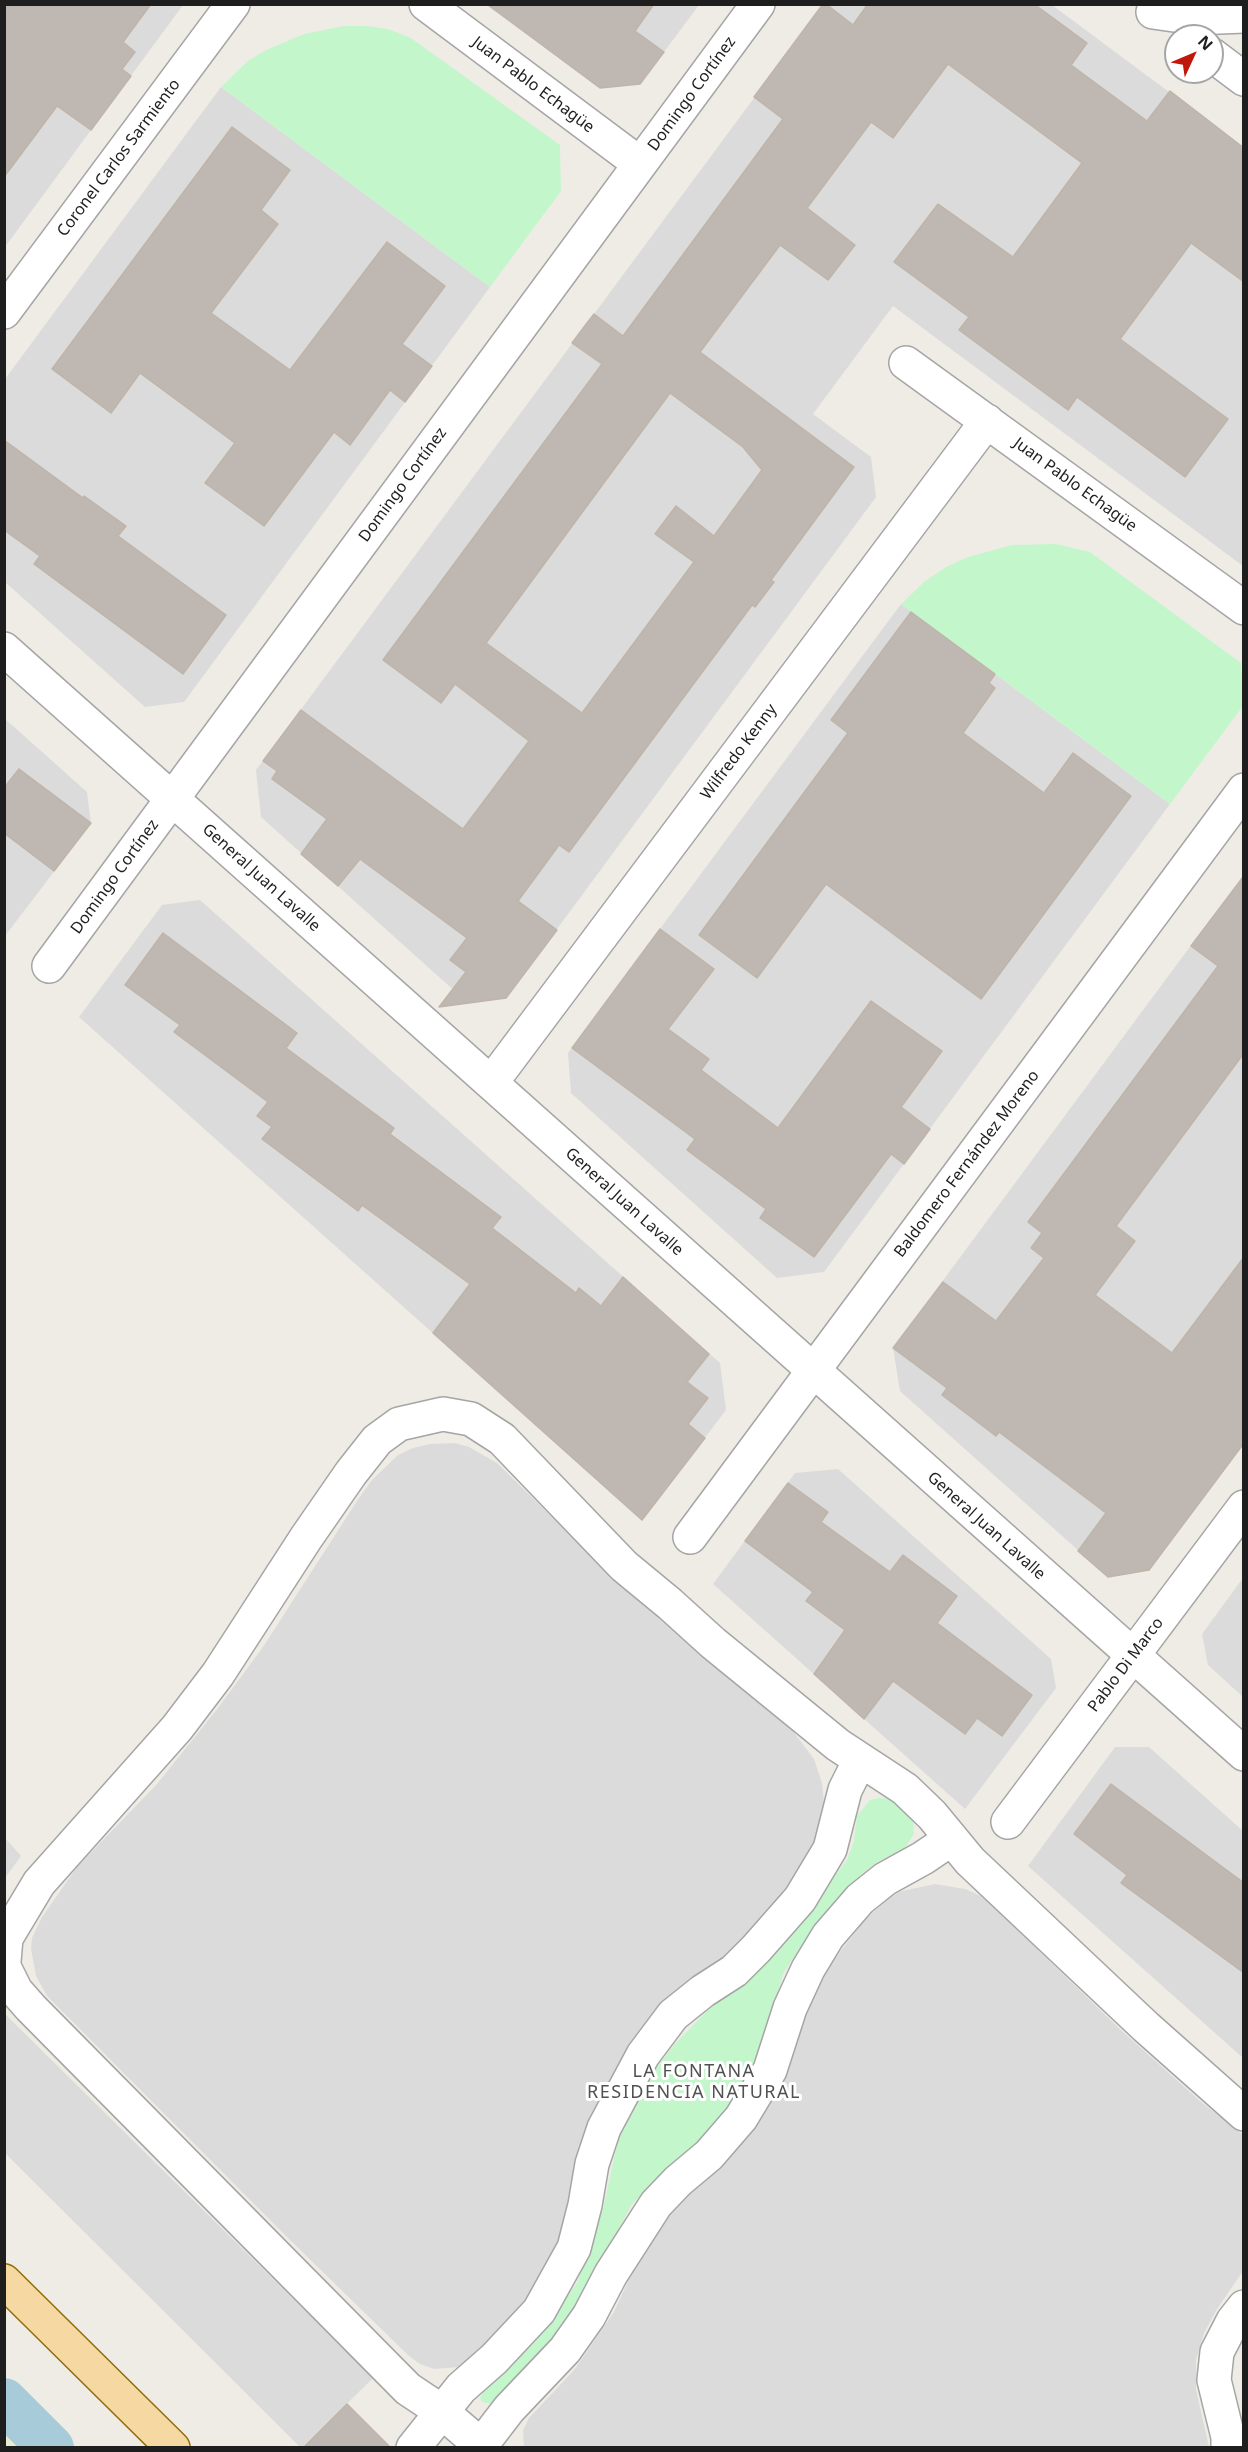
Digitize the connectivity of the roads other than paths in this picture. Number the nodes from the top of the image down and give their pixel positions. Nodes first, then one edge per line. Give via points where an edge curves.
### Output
1 (233, 4) edge
2 (426, 4) edge
3 (758, 4) edge
4 (1148, 8) edge
5 (1244, 16) edge
6 (1170, 24) edge
7 (1224, 65) edge
8 (1244, 79) edge
9 (640, 164) junction
10 (4, 312) edge
11 (906, 363) dead end
12 (987, 421) junction
13 (1244, 608) edge
14 (4, 649) edge
15 (1244, 790) edge
16 (173, 799) junction
17 (49, 966) dead end
18 (491, 1083) junction
19 (813, 1371) junction
20 (1244, 1507) edge
21 (690, 1537) dead end
22 (1132, 1656) junction
23 (1244, 1754) edge
24 (860, 1760) junction
25 (1008, 1822) dead end
26 (951, 1839) junction
27 (4, 1961) edge
28 (4, 1967) edge
29 (1244, 2114) edge
30 (4, 2281) edge
31 (1244, 2307) edge
32 (441, 2411) junction
33 (481, 2447) edge
34 (173, 2448) edge
35 (413, 2448) edge
36 (1228, 2448) edge

1 - 10 street, Coronel Carlos Sarmiento
2 - 9 street, Juan Pablo Echagüe
3 - 9 street, Domingo Cortínez
4 - 5 street via 1195,18
4 - 6 street
7 - 8 street
9 - 16 street, Domingo Cortínez
11 - 12 street, Juan Pablo Echagüe
12 - 13 street, Juan Pablo Echagüe
12 - 18 street, Wilfredo Kenny
14 - 16 street, General Juan Lavalle
15 - 19 street, Baldomero Fernández Moreno
16 - 17 street, Domingo Cortínez
16 - 18 street, General Juan Lavalle
18 - 19 street, General Juan Lavalle
19 - 21 street, Baldomero Fernández Moreno
19 - 22 street, General Juan Lavalle
20 - 22 street, Pablo Di Marco
22 - 23 street, General Juan Lavalle
22 - 25 street, Pablo Di Marco
24 - 26 street via 905,1789
24 - 27 street via 721,1650 624,1566 502,1439 471,1419 444,1414 422,1418 399,1424 377,1440 351,1473 218,1674 163,1744 39,1883 6,1938
24 - 32 street via 845,1790 830,1849 800,1899 734,1971 673,2015 643,2055 604,2128 574,2248 539,2311
26 - 29 street via 1146,2027
26 - 33 street via 885,1879 860,1899 828,1936 790,2008 770,2070 741,2118 657,2204 565,2350 509,2409
28 - 32 street via 16,1991 31,2008 408,2389
30 - 34 main road
31 - 36 street via 1217,2352 1214,2379
32 - 33 street
32 - 35 street

